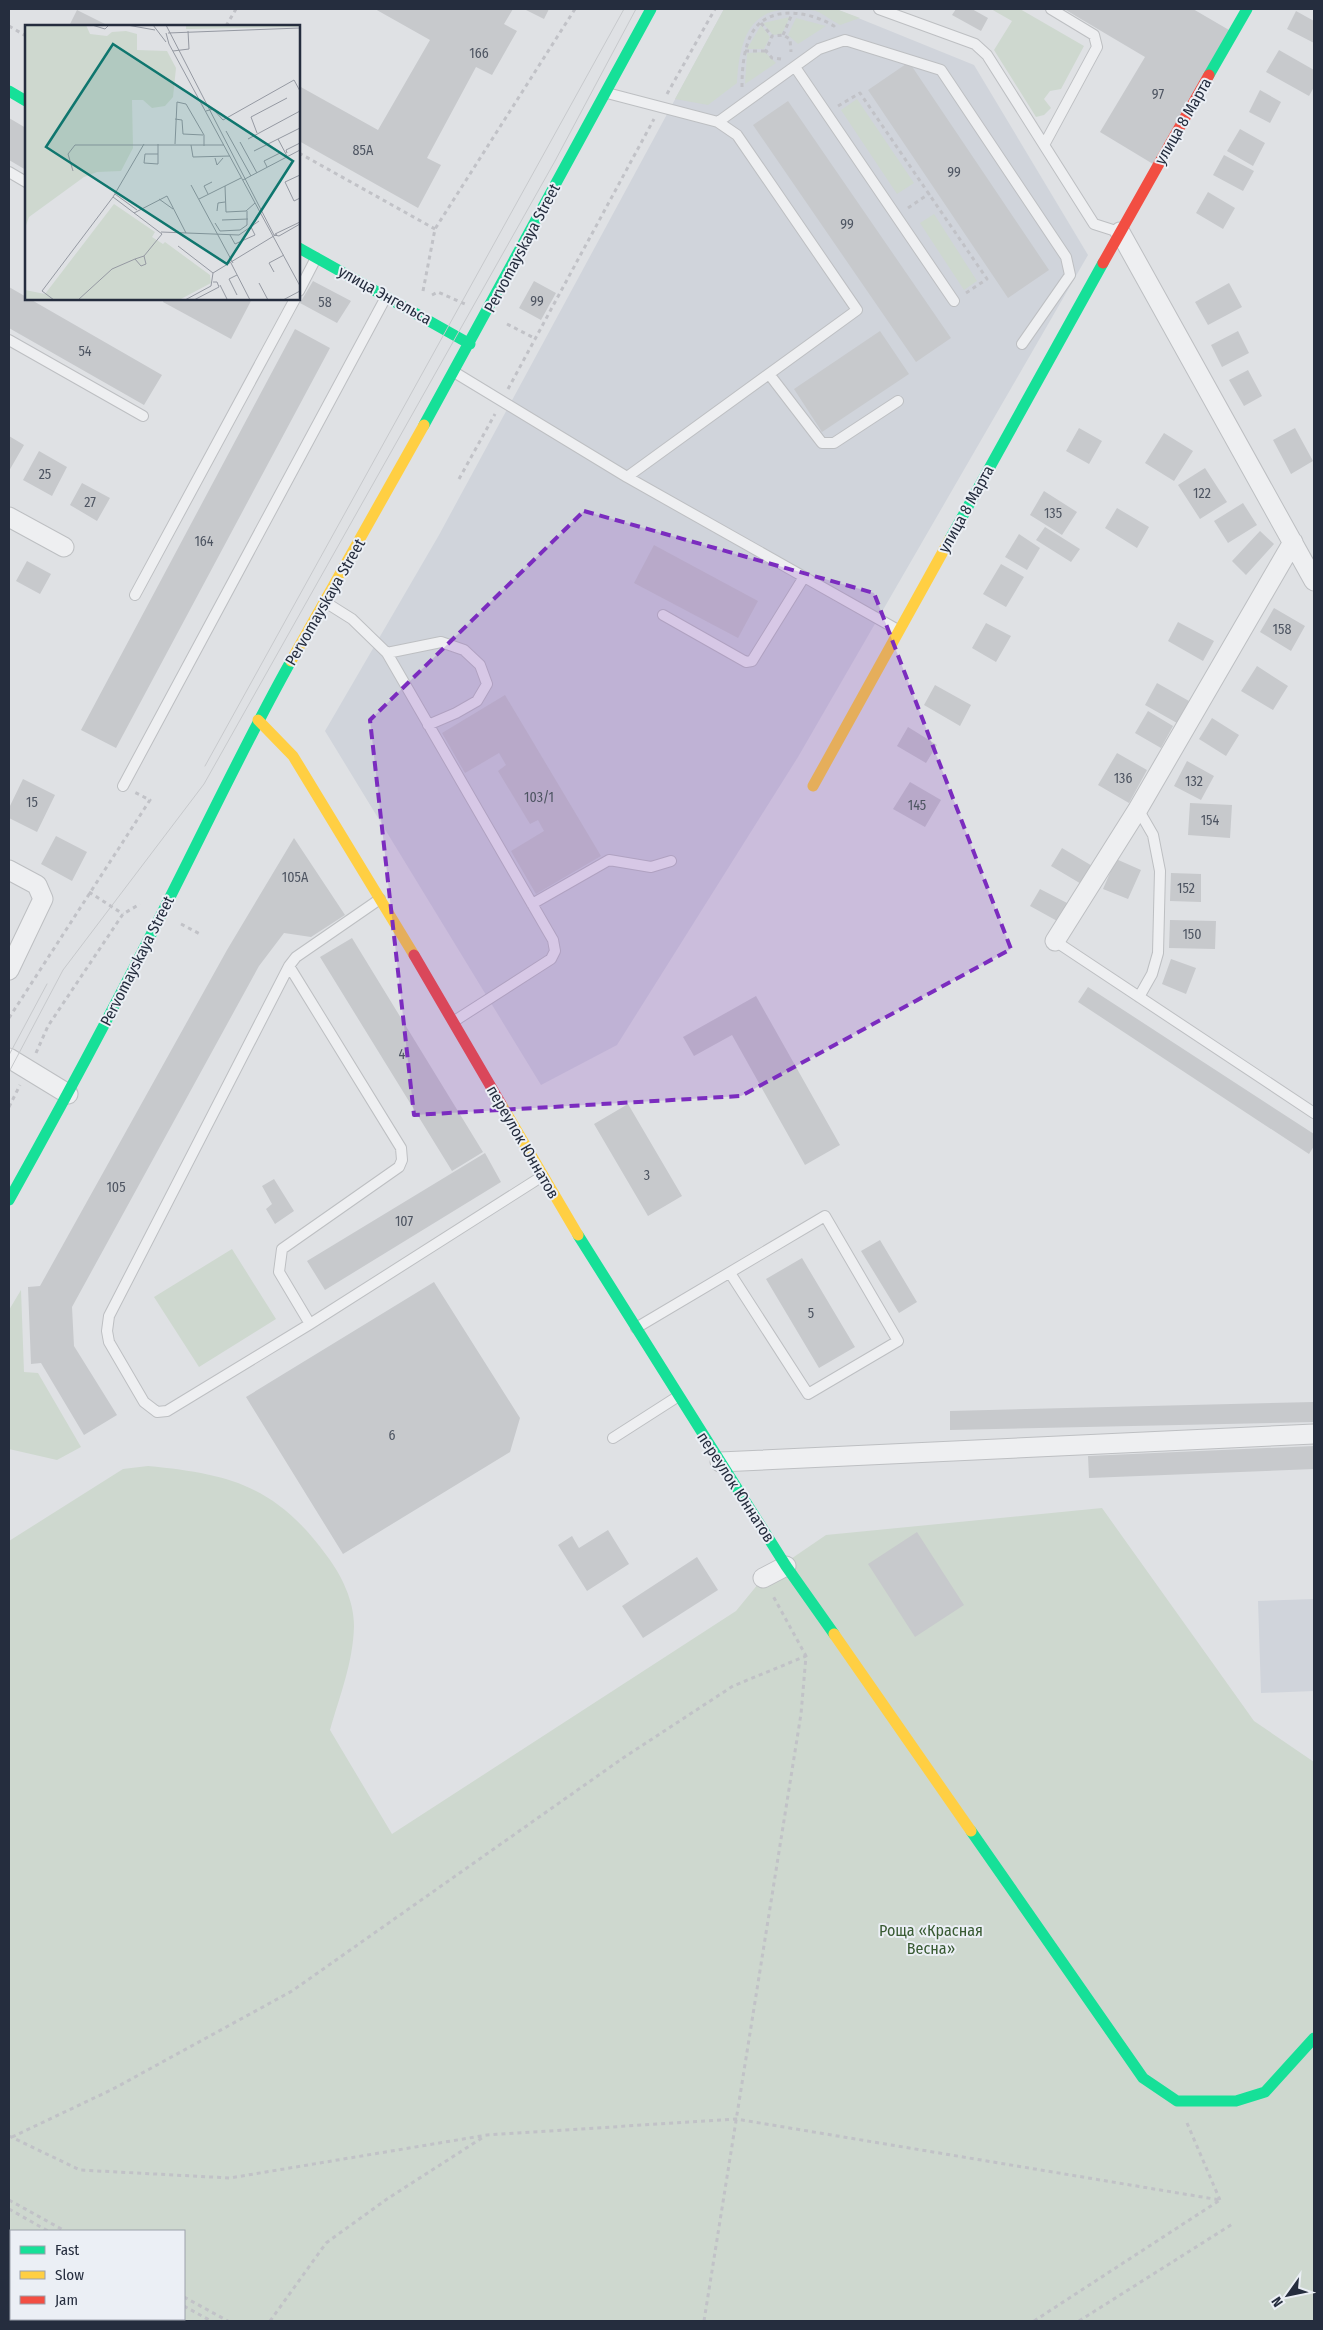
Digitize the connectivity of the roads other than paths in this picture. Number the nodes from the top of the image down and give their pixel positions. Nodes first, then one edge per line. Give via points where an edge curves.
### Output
1 (652, 9) edge
2 (879, 9) edge
3 (1050, 9) edge
4 (1246, 9) edge
5 (795, 67) junction
6 (9, 91) edge
7 (606, 93) junction
8 (25, 100) edge
9 (718, 122) junction
10 (1044, 145) junction
11 (9, 172) edge
12 (25, 181) edge
13 (1120, 232) junction
14 (300, 248) edge
15 (317, 257) junction
16 (300, 289) edge
17 (387, 297) junction
18 (294, 300) edge
19 (954, 301) road end
20 (9, 340) edge
21 (470, 344) junction
22 (1022, 344) dead end
23 (454, 372) junction
24 (769, 374) junction
25 (898, 400) dead end
26 (143, 416) dead end
27 (627, 477) junction
28 (9, 517) edge
29 (1293, 542) junction
30 (64, 547) dead end
31 (804, 577) junction
32 (1314, 581) edge
33 (135, 595) dead end
34 (325, 602) junction
35 (663, 615) dead end
36 (900, 631) junction
37 (387, 653) junction
38 (258, 720) junction
39 (428, 725) junction
40 (123, 786) road end
41 (813, 786) dead end
42 (1138, 809) junction
43 (671, 861) dead end
44 (9, 870) edge
45 (380, 898) junction
46 (532, 904) junction
47 (1055, 941) joint
48 (288, 966) junction
49 (9, 970) edge
50 (1139, 998) junction
51 (455, 1021) junction
52 (9, 1058) edge
53 (68, 1094) junction
54 (1314, 1113) edge
55 (542, 1176) junction
56 (9, 1200) edge
57 (730, 1273) junction
58 (310, 1324) junction
59 (635, 1328) junction
60 (678, 1397) junction
61 (1314, 1434) edge
62 (613, 1438) dead end
63 (720, 1462) junction
64 (786, 1566) junction
65 (763, 1578) road end
66 (1314, 2038) edge

1 - 7 street, Pervomayskaya Street
2 - 10 lane via 975,44 987,55
3 - 10 lane via 1079,22 1097,41
4 - 13 street, улица 8 Марта
5 - 9 lane
5 - 19 lane
5 - 22 lane via 819,50 845,40 941,70 1066,257 1070,275
6 - 8 street
7 - 9 lane
7 - 21 street, Pervomayskaya Street
9 - 24 lane via 737,135 857,310
10 - 13 lane via 1094,224
11 - 12 lane
13 - 29 street
13 - 36 street, улица 8 Марта
14 - 15 street, улица Энгельса
15 - 16 lane
15 - 17 street, улица Энгельса
17 - 21 street, улица Энгельса
17 - 40 lane
18 - 33 lane
20 - 26 lane
21 - 23 street, Pervomayskaya Street
23 - 27 lane
23 - 34 street, Pervomayskaya Street
24 - 25 lane via 822,443 834,443
24 - 27 lane
27 - 31 lane
28 - 30 street
29 - 32 street
29 - 42 street
31 - 35 lane via 752,661 746,662
31 - 36 lane
34 - 37 lane via 357,624
34 - 38 street, Pervomayskaya Street
36 - 41 street, улица 8 Марта
37 - 39 lane
37 - 39 lane via 441,642 464,650 480,666 488,684 477,701
38 - 45 street, переулок Юннатов via 293,756
38 - 53 street, Pervomayskaya Street
39 - 46 lane
42 - 47 street
42 - 50 lane via 1153,835 1160,871 1158,953 1152,974
43 - 46 lane via 651,867 609,860
44 - 49 street via 37,885 43,899
45 - 48 lane
45 - 51 street, переулок Юннатов
46 - 51 lane via 553,940 555,951 551,959
47 - 50 lane
48 - 58 lane via 401,1148 402,1160 399,1167 282,1249 279,1272
48 - 58 lane via 109,1316 107,1331 109,1342 144,1402 157,1412 167,1411
50 - 54 lane
51 - 55 street, переулок Юннатов
52 - 53 street
53 - 56 street, Pervomayskaya Street
55 - 58 lane
55 - 59 street, переулок Юннатов
57 - 57 lane via 825,1216 898,1341 808,1394
57 - 59 lane
59 - 60 street, переулок Юннатов
60 - 62 lane
60 - 63 street, переулок Юннатов
61 - 63 street
63 - 64 street, переулок Юннатов
64 - 65 street
64 - 66 street, переулок Юннатов via 1143,2078 1177,2101 1236,2100 1265,2092

